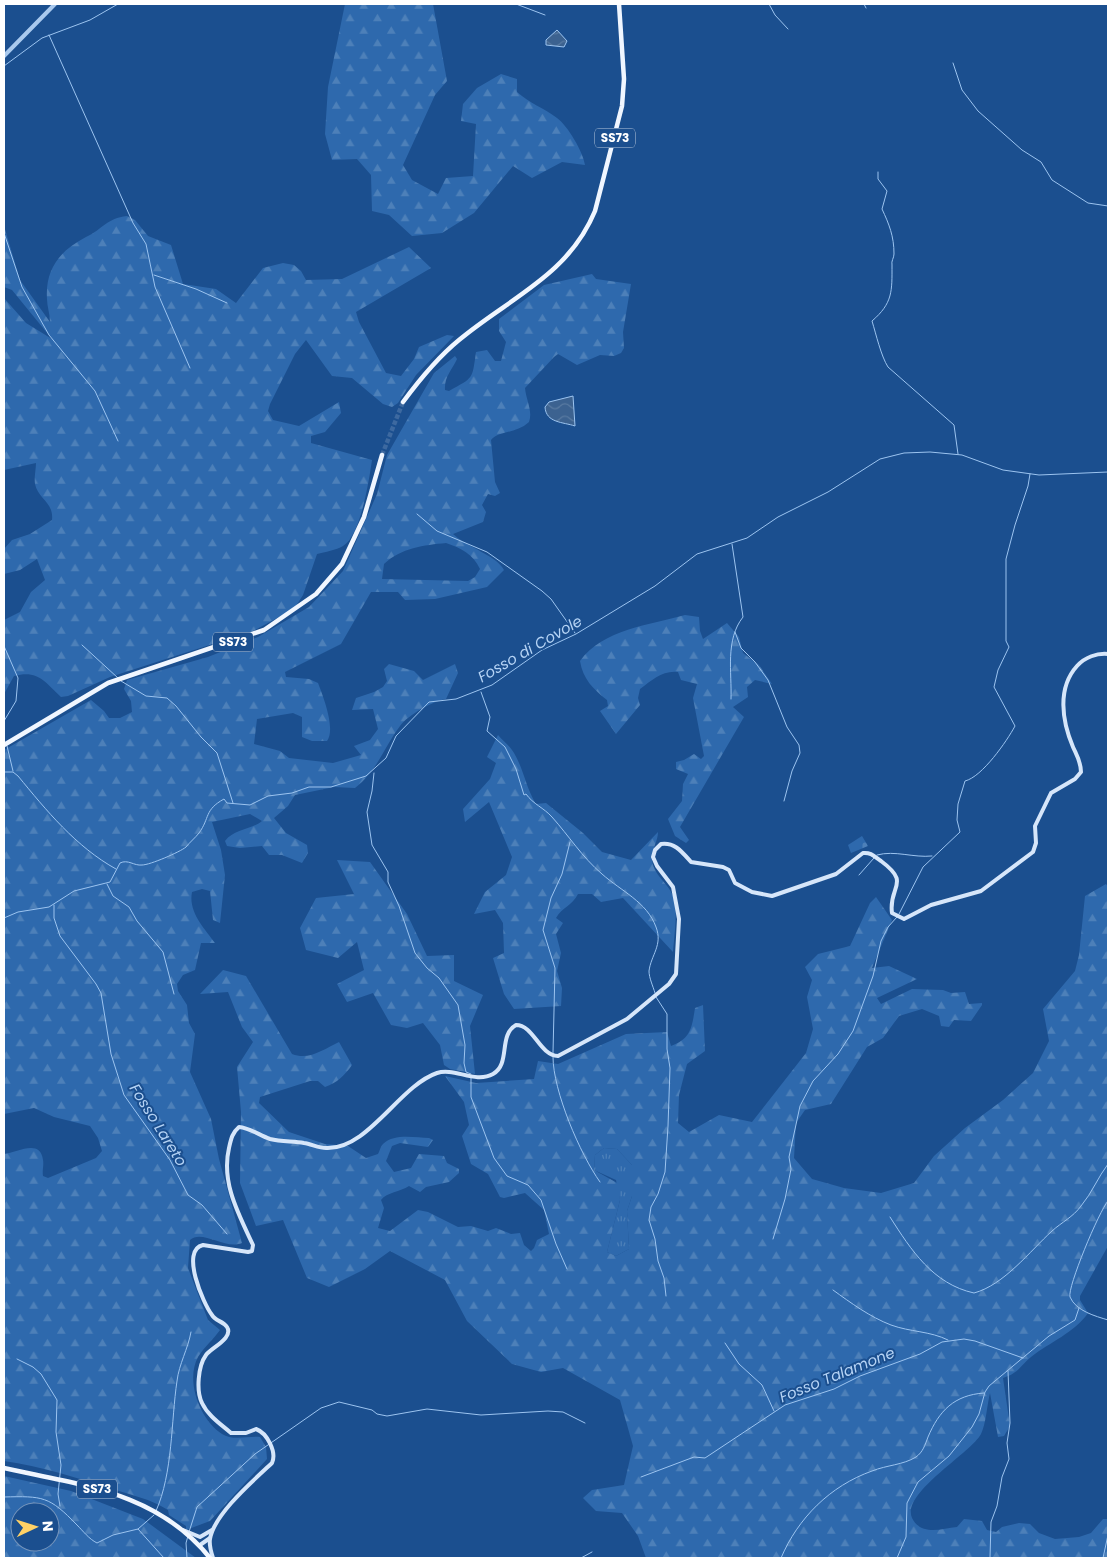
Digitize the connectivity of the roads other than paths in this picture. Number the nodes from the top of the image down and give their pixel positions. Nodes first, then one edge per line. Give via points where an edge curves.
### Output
1 (55, 4) edge
2 (619, 4) edge
3 (4, 56) edge
4 (403, 402) tunnel mouth
5 (382, 454) tunnel mouth
6 (1108, 654) edge
7 (4, 744) edge
8 (4, 1468) edge
9 (183, 1529) junction
10 (209, 1536) junction
11 (200, 1546) junction
12 (211, 1558) edge

1 - 3 street
2 - 4 main road, SS73 via 624,79 622,106 589,226 560,264 436,360
5 - 7 main road, SS73 via 364,518 342,564 316,594 264,630 108,683
6 - 10 main road via 1090,656 1078,664 1070,674 1063,702 1067,728 1081,772 1051,793 1035,826 1033,852 981,891 931,905 901,918 895,916 891,908 898,880 896,873 872,854 864,853 836,874 772,896 752,892 735,883 729,870 723,866 691,862 679,848 668,843 660,844 653,857 673,887 679,918 676,974 656,995 610,1030 552,1056 526,1028 516,1025 508,1032 498,1070 484,1078 439,1072 422,1079 381,1119 343,1145 326,1148 303,1142 284,1142 246,1127 239,1127 232,1133 226,1176 230,1193 253,1244 252,1251 248,1252 204,1245 194,1251 193,1270 210,1314 228,1330 226,1338 206,1354 199,1373 199,1387 202,1403 215,1420 232,1433 262,1431 274,1458 239,1494
8 - 9 main road, SS73 via 126,1497 157,1511
9 - 10 main road via 198,1536
9 - 11 main road, SS73
10 - 11 main road
10 - 12 main road
11 - 12 main road, SS73

